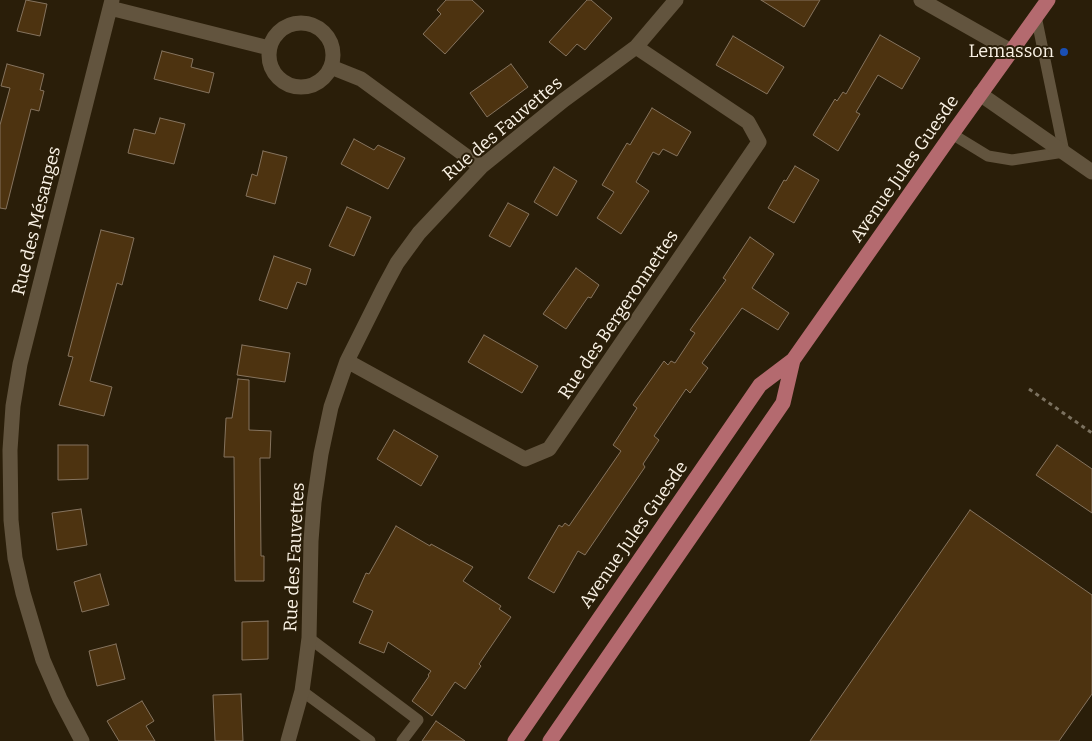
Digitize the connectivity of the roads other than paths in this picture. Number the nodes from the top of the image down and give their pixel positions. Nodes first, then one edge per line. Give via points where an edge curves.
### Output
1 (676, 0) edge
2 (921, 0) edge
3 (1048, 0) edge
4 (111, 4) edge
5 (1036, 16) junction
6 (269, 48) junction
7 (636, 48) junction
8 (1011, 51) junction
9 (331, 67) junction
10 (980, 94) junction
11 (952, 134) junction
12 (1064, 152) junction
13 (481, 167) junction
14 (1092, 172) edge
15 (794, 360) junction
16 (347, 361) junction
17 (309, 638) junction
18 (302, 691) junction
19 (82, 741) edge
20 (288, 741) edge
21 (370, 741) edge
22 (402, 741) edge
23 (515, 741) edge
24 (550, 741) edge

1 - 7 street, Rue des Fauvettes
2 - 8 street
3 - 5 main road, Avenue Jules Guesde
4 - 6 street
4 - 19 street, Rue des Mésanges via 20,364 10,450 11,520 23,593 43,660
5 - 8 main road, Avenue Jules Guesde
5 - 12 lane
6 - 9 street via 268,59 272,69 282,81 297,87 317,83
6 - 9 street via 273,38 284,27 299,22 310,24 320,28 332,46
7 - 13 street, Rue des Fauvettes via 564,100
7 - 16 street, Rue des Bergeronnettes via 748,122 759,142 549,450 525,459
8 - 10 main road, Avenue Jules Guesde
9 - 13 street via 361,79
10 - 11 main road, Avenue Jules Guesde
10 - 12 street
11 - 12 lane via 988,156 1012,160
11 - 15 main road, Avenue Jules Guesde
12 - 14 street
13 - 16 street, Rue des Fauvettes via 419,233 397,263
15 - 23 main road, Avenue Jules Guesde via 760,385
15 - 24 main road, Avenue Jules Guesde via 783,403
16 - 17 street, Rue des Fauvettes via 321,454 314,502
17 - 18 street, Rue des Fauvettes
17 - 22 lane via 418,720
18 - 20 street, Rue des Fauvettes
18 - 21 lane

